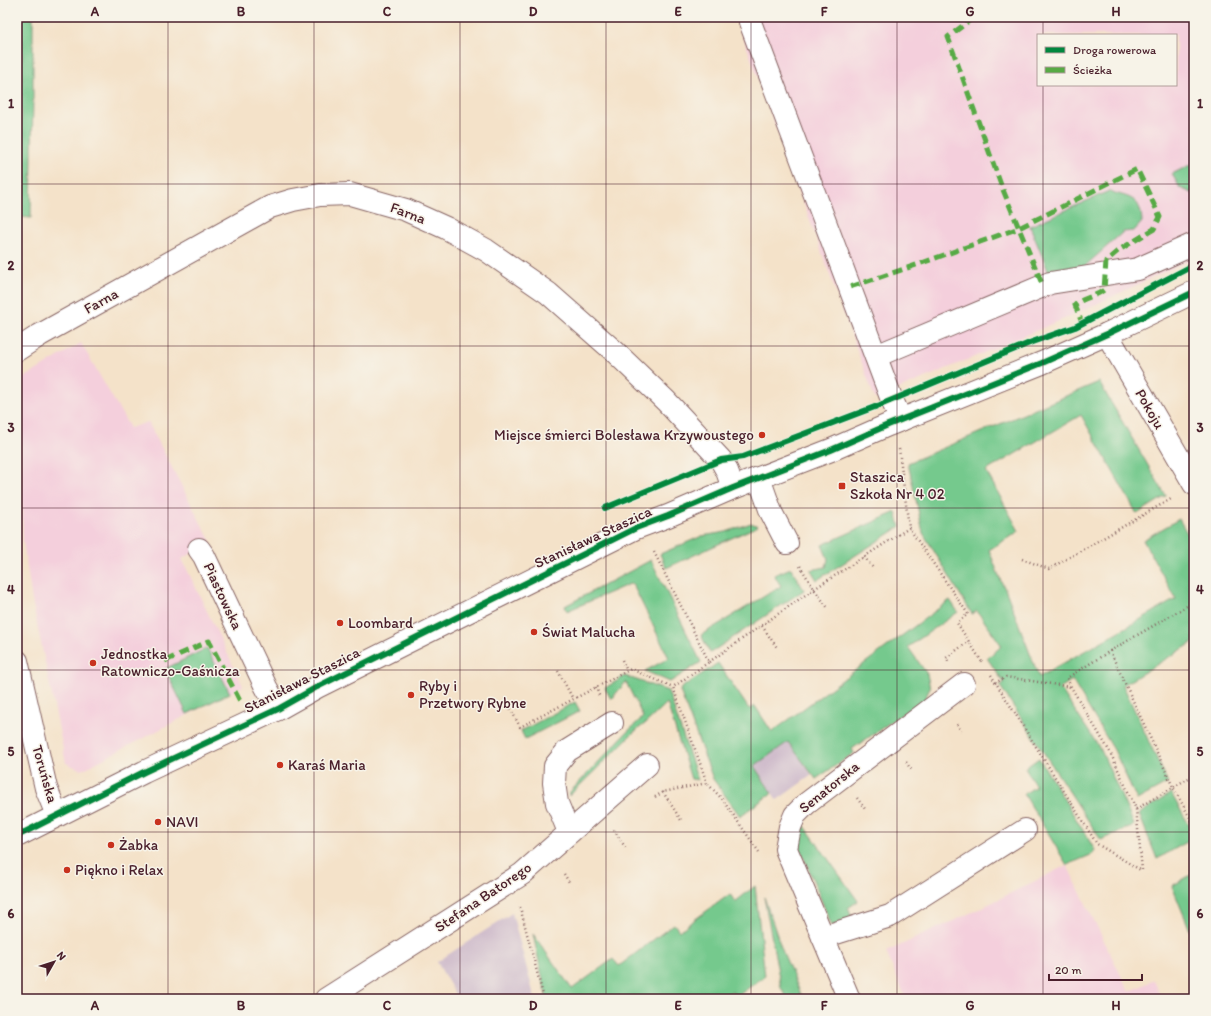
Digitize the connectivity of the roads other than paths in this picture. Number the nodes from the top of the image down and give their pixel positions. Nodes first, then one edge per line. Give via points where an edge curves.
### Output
1 (750, 22) dead end
2 (1194, 244) edge
3 (1194, 292) edge
4 (1107, 334) junction
5 (17, 350) edge
6 (876, 356) junction
7 (895, 423) junction
8 (759, 478) junction
9 (733, 488) junction
10 (1185, 490) edge
11 (787, 543) dead end
12 (198, 549) dead end
13 (17, 661) edge
14 (964, 684) dead end
15 (278, 709) junction
16 (612, 723) dead end
17 (648, 765) road end
18 (57, 815) junction
19 (1025, 830) dead end
20 (569, 832) junction
21 (17, 836) edge
22 (824, 937) junction
23 (326, 999) edge
24 (849, 999) edge

1 - 6 street
2 - 6 street via 1138,269 1050,283
3 - 4 street, Stanisława Staszica
4 - 7 street, Stanisława Staszica
4 - 10 street, Pokoju
5 - 9 street, Farna via 270,207 313,196 350,194 406,210 446,228 486,250 548,294 614,351 666,401 721,460
6 - 7 street via 892,400
7 - 8 street, Stanisława Staszica
8 - 9 street, Stanisława Staszica
8 - 11 street via 771,512
9 - 15 street, Stanisława Staszica via 636,528 317,687
12 - 15 street, Piastowska via 204,556
13 - 18 street, Toruńska via 46,788
14 - 22 street, Senatorska via 795,815 786,849
15 - 18 street, Stanisława Staszica
16 - 20 street via 567,751 555,766 557,803
17 - 20 street, Stefana Batorego
18 - 21 street, Stanisława Staszica
19 - 22 street via 890,916
20 - 23 street, Stefana Batorego via 522,874
22 - 24 street

